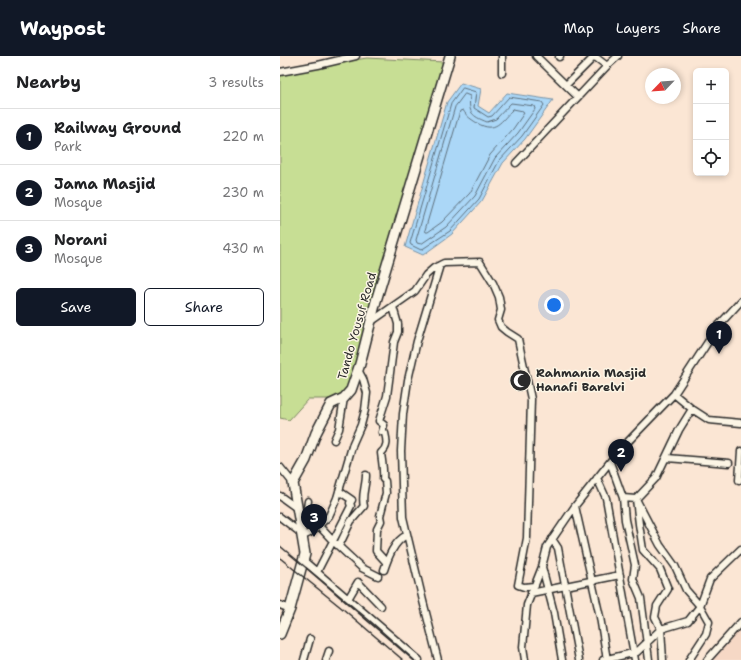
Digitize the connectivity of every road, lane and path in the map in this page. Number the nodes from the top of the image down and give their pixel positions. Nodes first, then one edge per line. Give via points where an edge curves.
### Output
1 (356, 56) edge
2 (442, 56) edge
3 (450, 56) edge
4 (502, 56) edge
5 (595, 56) edge
6 (618, 56) edge
7 (539, 57) edge
8 (607, 66) junction
9 (280, 72) edge
10 (502, 73) dead end
11 (566, 85) junction
12 (578, 97) junction
13 (516, 163) dead end
14 (440, 265) junction
15 (741, 301) edge
16 (393, 307) junction
17 (372, 321) junction
18 (358, 370) junction
19 (674, 394) junction
20 (344, 398) junction
21 (692, 409) junction
22 (741, 423) edge
23 (334, 440) dead end
24 (741, 452) edge
25 (667, 458) junction
26 (610, 462) junction
27 (728, 463) dead end
28 (280, 467) edge
29 (366, 476) dead end
30 (597, 478) junction
31 (739, 480) dead end
32 (293, 483) junction
33 (339, 491) junction
34 (280, 496) edge
35 (623, 498) junction
36 (636, 499) junction
37 (308, 502) dead end
38 (575, 506) junction
39 (298, 509) junction
40 (280, 517) edge
41 (319, 526) junction
42 (302, 532) junction
43 (407, 535) junction
44 (552, 539) junction
45 (333, 541) junction
46 (339, 546) junction
47 (741, 549) edge
48 (304, 561) junction
49 (386, 562) junction
50 (542, 567) junction
51 (384, 570) dead end
52 (318, 572) junction
53 (620, 575) junction
54 (378, 576) dead end
55 (592, 580) junction
56 (534, 586) junction
57 (565, 586) junction
58 (548, 589) junction
59 (531, 593) junction
60 (348, 599) junction
61 (280, 605) edge
62 (381, 606) dead end
63 (700, 606) junction
64 (290, 609) junction
65 (741, 622) edge
66 (661, 629) junction
67 (280, 634) edge
68 (310, 639) dead end
69 (646, 644) junction
70 (329, 651) dead end
71 (634, 653) junction
72 (304, 660) edge
73 (326, 660) edge
74 (419, 660) edge
75 (438, 660) edge
76 (525, 660) edge
77 (562, 660) edge
78 (579, 660) edge
79 (605, 660) edge
80 (635, 660) edge
81 (649, 660) edge
82 (663, 660) edge
83 (689, 660) edge
84 (707, 660) edge

1 - 9 street
2 - 3 street
3 - 17 street, Tando Yousuf Road
4 - 10 street
5 - 8 street
5 - 11 street
6 - 8 street
7 - 11 street
8 - 12 street
11 - 12 street
12 - 13 street
14 - 16 street via 426,275 415,291
14 - 43 street via 417,341 403,414 402,504
14 - 56 street via 480,262 499,298 501,310 498,320 501,327 518,339 531,399 528,538 518,586
15 - 19 street via 719,325
16 - 17 street
16 - 49 street via 398,332 379,421 384,425 382,432 385,433 387,441 385,450 381,453 386,493 377,529 376,551
17 - 18 street, Tando Yousuf Road
18 - 20 street, Tando Yousuf Road via 351,390
18 - 33 street via 367,393 365,410
19 - 21 street
19 - 26 street
20 - 23 street via 339,429
20 - 32 street, Tando Yousuf Road via 331,404
21 - 22 street via 709,420
21 - 25 street via 679,430
24 - 31 street
25 - 27 street
25 - 36 street via 656,478
26 - 30 street
26 - 35 street
28 - 32 street
29 - 46 street via 362,500 364,506 351,521
30 - 38 street
30 - 53 street via 606,498
32 - 39 street
33 - 41 street via 329,516
33 - 45 street via 352,500
34 - 39 street
35 - 36 street
35 - 69 street
36 - 63 street via 686,590
36 - 66 street via 643,550 660,569 668,589 656,606 655,617
37 - 42 street
38 - 44 street
38 - 55 street
39 - 42 street
40 - 42 street
41 - 42 street via 312,532
41 - 45 street
42 - 48 street
43 - 49 street via 402,537 391,551
43 - 75 street
44 - 50 street via 547,546
44 - 57 street via 558,548
45 - 46 street
45 - 52 street
46 - 54 street via 362,568
47 - 63 street via 710,579
48 - 52 street
48 - 64 street
49 - 51 street
50 - 56 street
50 - 58 street
52 - 60 street
53 - 55 street
53 - 71 street
55 - 57 street
55 - 79 street
56 - 59 street
57 - 58 street
57 - 78 street
58 - 59 street
58 - 77 street
59 - 76 street via 527,605 523,646
60 - 62 street via 358,582
60 - 74 street
61 - 64 street
63 - 66 street via 688,621
63 - 83 street via 709,622 706,634
64 - 67 street
65 - 84 street
66 - 69 street
66 - 82 street
68 - 72 street
69 - 71 street
69 - 81 street
70 - 73 street
71 - 79 street
71 - 80 street

